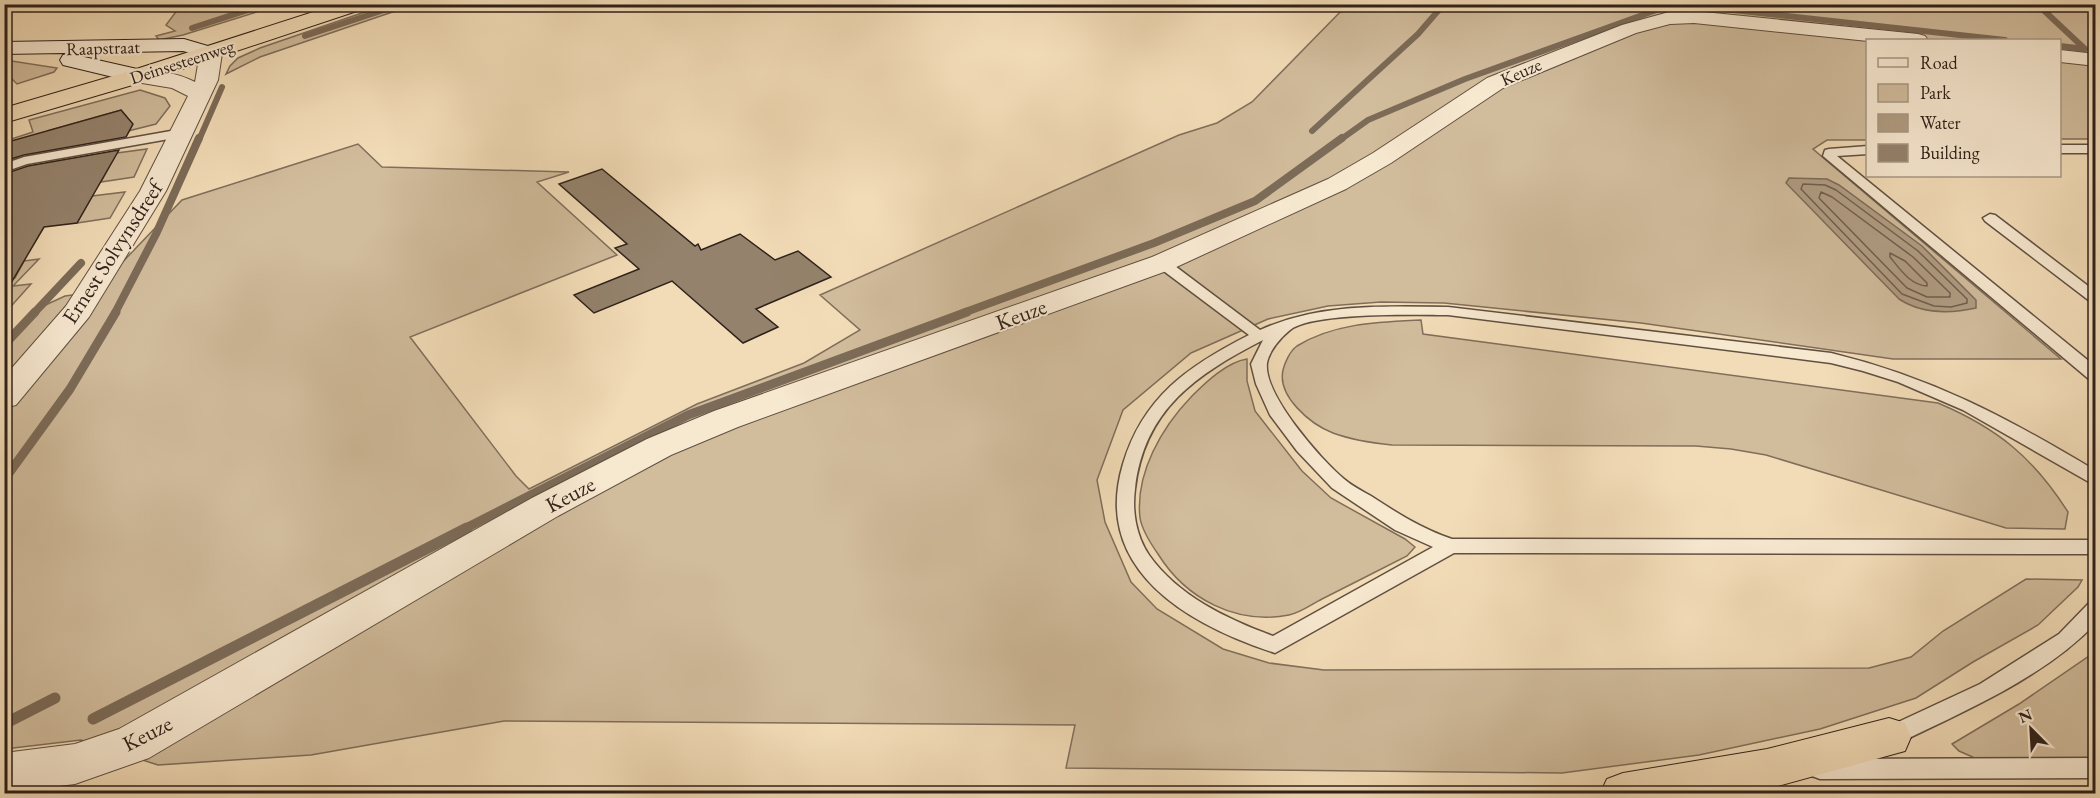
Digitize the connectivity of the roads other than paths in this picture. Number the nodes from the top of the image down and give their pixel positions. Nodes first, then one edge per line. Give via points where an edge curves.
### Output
1 (312, 4) edge
2 (359, 4) edge
3 (1909, 39) edge
4 (184, 45) junction
5 (13, 49) edge
6 (211, 53) junction
7 (2061, 56) edge
8 (2096, 60) edge
9 (108, 69) junction
10 (138, 76) junction
11 (200, 93) junction
12 (7, 112) edge
13 (182, 133) junction
14 (2061, 149) edge
15 (2096, 149) edge
16 (1866, 150) edge
17 (4, 168) edge
18 (1990, 218) dead end
19 (1162, 263) junction
20 (2096, 299) edge
21 (1286, 325) junction
22 (1259, 336) junction
23 (2096, 376) edge
24 (4, 398) edge
25 (2096, 480) edge
26 (1451, 546) junction
27 (2096, 548) edge
28 (2096, 609) edge
29 (1889, 737) joint
30 (2096, 768) edge
31 (1767, 769) junction
32 (4, 773) edge
33 (1623, 794) edge

1 - 4 highway, Deinsesteenweg
2 - 6 highway, Deinsesteenweg
3 - 19 street, Keuze via 1726,19 1694,17 1652,22 1495,83 1336,184
4 - 5 street, Raapstraat
4 - 6 street, Raapstraat
4 - 9 highway, Deinsesteenweg
5 - 9 street, Raapstraat
6 - 10 highway, Deinsesteenweg
6 - 11 street, Ernest Solvynsdreef via 207,80
7 - 8 street
9 - 10 street, Raapstraat
9 - 12 highway, Deinsesteenweg
10 - 11 street via 178,82
10 - 12 highway, Deinsesteenweg
11 - 13 street, Ernest Solvynsdreef
13 - 17 lane via 34,159
13 - 24 street, Ernest Solvynsdreef via 153,191 78,311
14 - 15 lane
16 - 23 lane via 1834,151 1829,156
18 - 20 lane
19 - 22 lane
19 - 32 street, Keuze via 658,447 535,513 133,744 75,764
21 - 22 lane
21 - 25 lane via 1326,315 1384,310 1448,311 1831,358 1924,385 1987,415
21 - 26 lane via 1268,344 1259,364 1278,415 1338,484 1402,525
22 - 26 lane via 1210,362 1165,401 1144,428 1126,487 1125,524 1142,560 1166,586 1195,608 1232,630 1275,645
26 - 27 lane
28 - 29 lane via 2066,640 1988,690
29 - 31 highway
30 - 31 lane
31 - 33 highway

